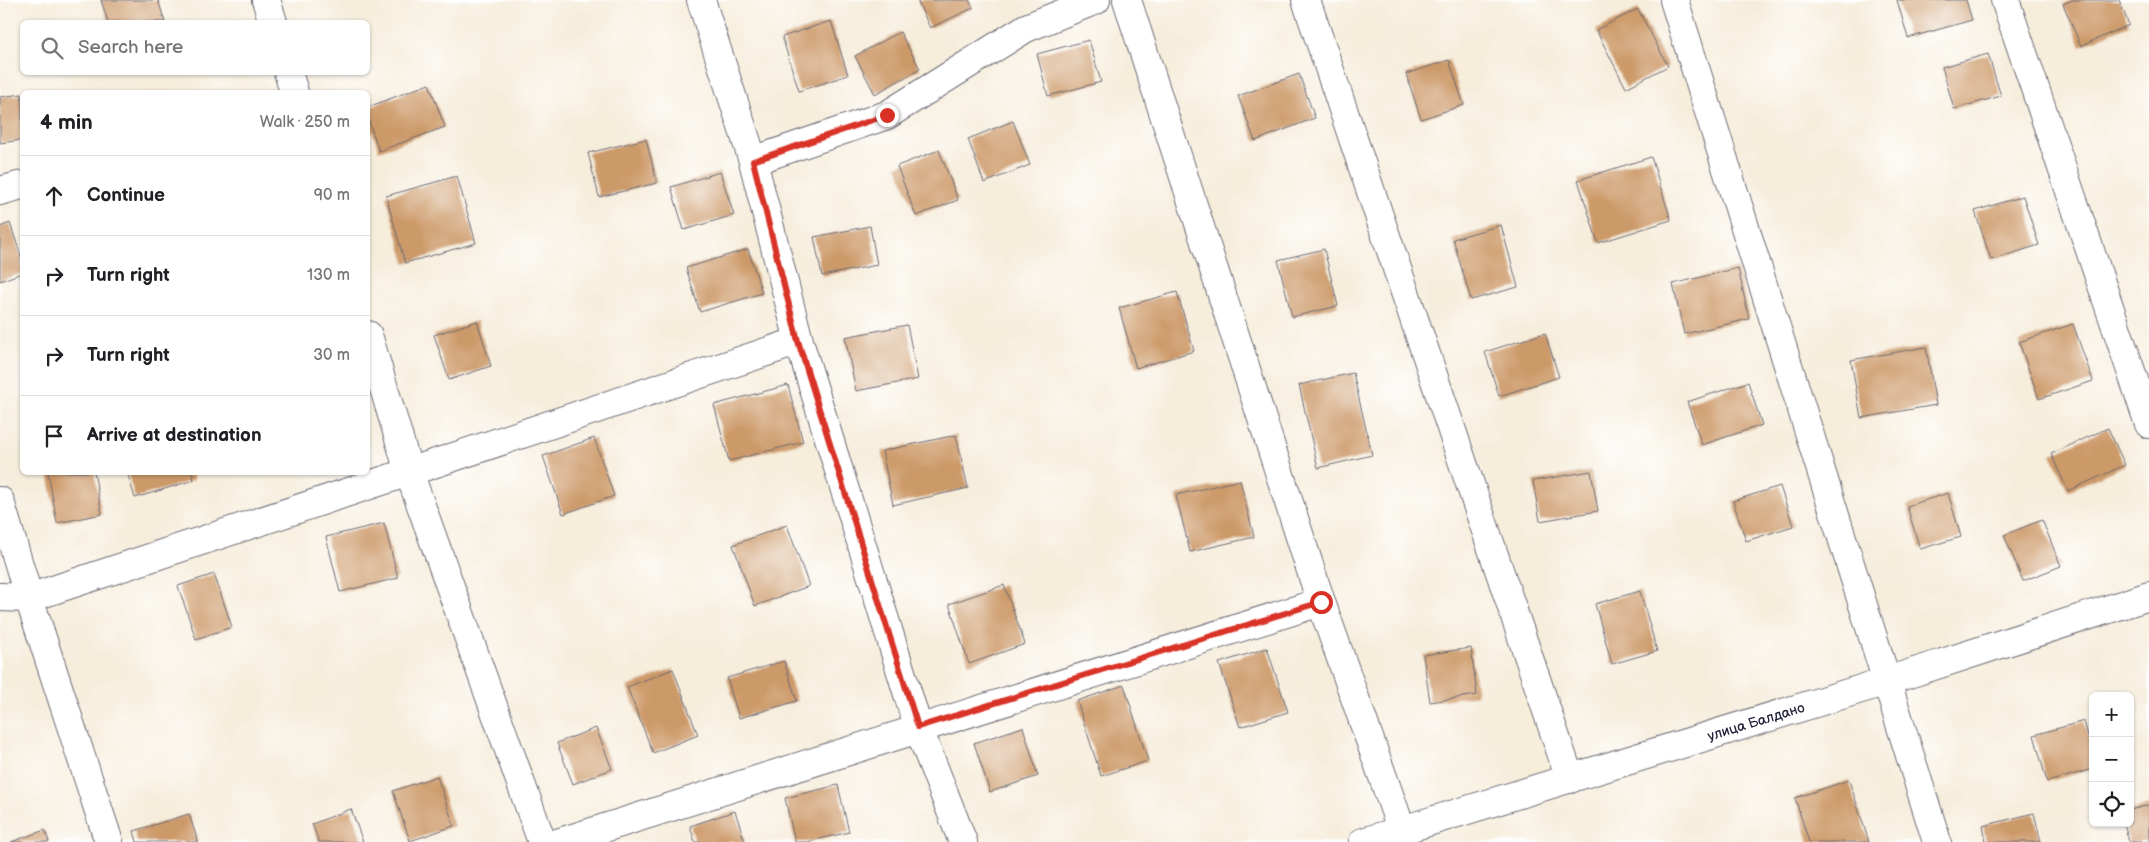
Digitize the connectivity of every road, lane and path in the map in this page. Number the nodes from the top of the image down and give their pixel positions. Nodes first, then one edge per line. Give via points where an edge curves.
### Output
1 (266, 0) edge
2 (701, 0) edge
3 (1096, 0) edge
4 (1127, 0) edge
5 (1306, 0) edge
6 (1674, 0) edge
7 (2005, 0) edge
8 (272, 20) edge
9 (289, 75) edge
10 (293, 90) edge
11 (753, 161) junction
12 (20, 185) edge
13 (0, 191) edge
14 (798, 341) junction
15 (370, 342) edge
16 (2149, 424) edge
17 (409, 472) junction
18 (0, 501) edge
19 (2149, 596) edge
20 (0, 597) edge
21 (29, 598) junction
22 (1321, 602) junction
23 (1887, 681) junction
24 (918, 727) junction
25 (1570, 779) junction
26 (1402, 831) junction
27 (109, 842) edge
28 (542, 842) edge
29 (560, 842) edge
30 (963, 842) edge
31 (1363, 842) edge
32 (1937, 842) edge

1 - 8 street
2 - 11 street
3 - 11 street via 1026,28 887,115
4 - 22 street
5 - 25 street
6 - 23 street
7 - 16 street
9 - 10 street
11 - 14 street
12 - 13 street
14 - 17 street
14 - 24 street
15 - 17 street
17 - 21 street
17 - 28 street
18 - 21 street
19 - 23 street, улица Балдано
20 - 21 street
21 - 27 street
22 - 24 street
22 - 26 street
23 - 25 street, улица Балдано
23 - 32 street
24 - 29 street
24 - 30 street
25 - 26 street, улица Балдано
26 - 31 street, улица Балдано

